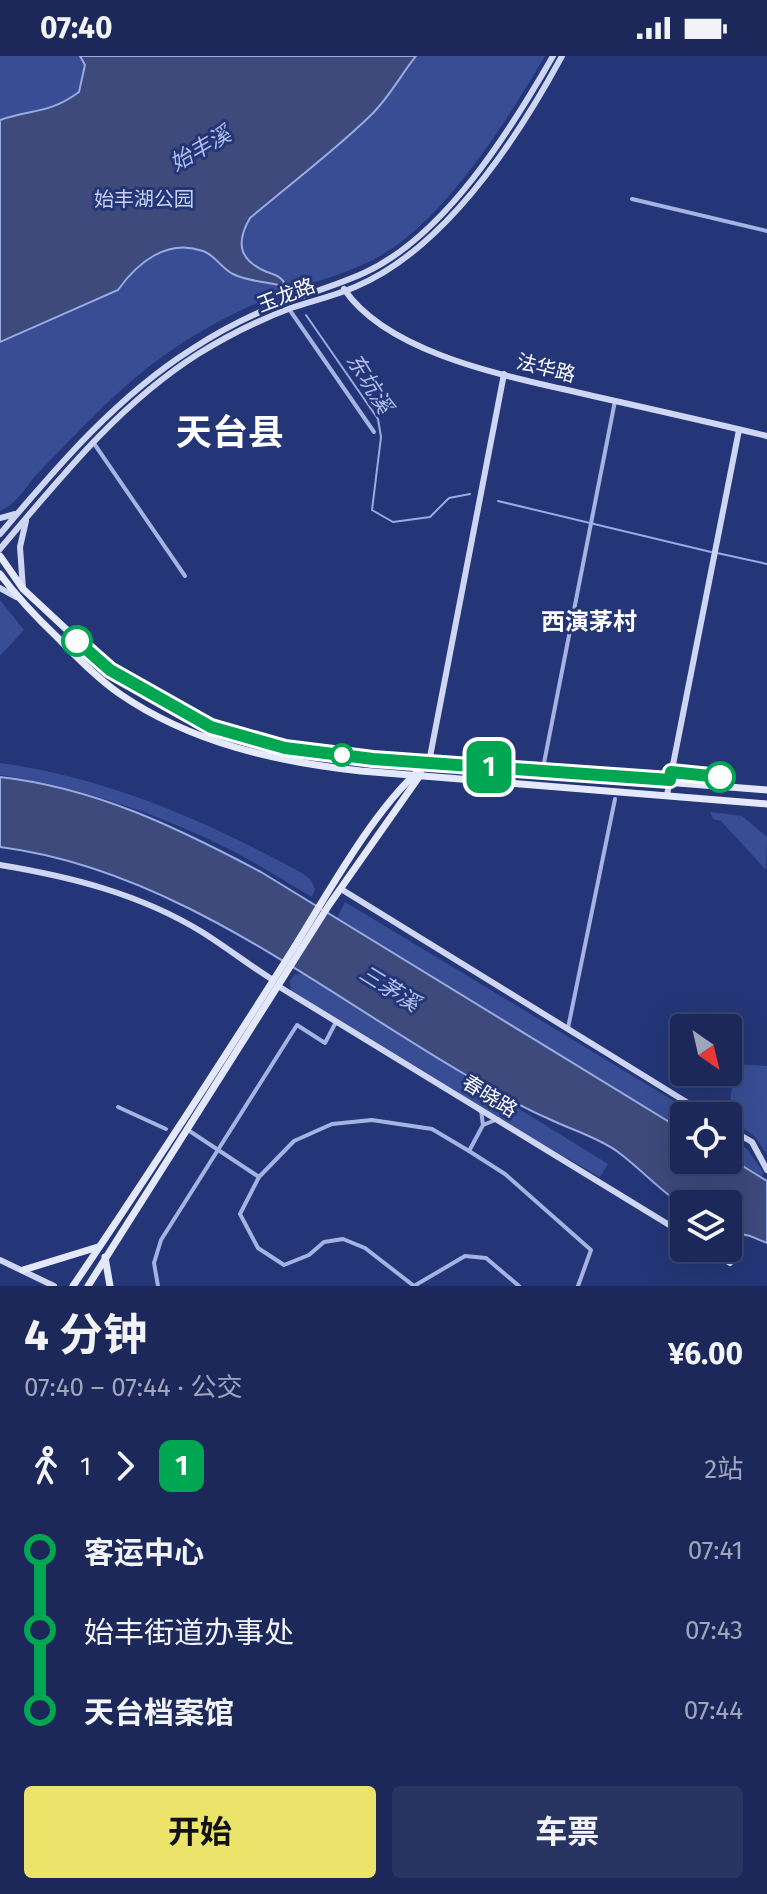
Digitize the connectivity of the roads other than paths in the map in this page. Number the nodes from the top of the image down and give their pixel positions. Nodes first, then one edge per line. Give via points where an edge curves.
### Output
1 (553, 56) edge
2 (562, 56) edge
3 (632, 199) dead end
4 (767, 231) edge
5 (341, 282) junction
6 (345, 291) junction
7 (289, 309) junction
8 (504, 374) junction
9 (615, 401) junction
10 (739, 430) junction
11 (374, 432) dead end
12 (767, 436) edge
13 (93, 442) junction
14 (19, 512) junction
15 (27, 517) junction
16 (0, 518) edge
17 (0, 534) edge
18 (0, 549) edge
19 (0, 556) edge
20 (0, 574) edge
21 (185, 576) dead end
22 (0, 588) edge
23 (23, 589) junction
24 (16, 597) junction
25 (211, 727) junction
26 (206, 737) junction
27 (315, 752) junction
28 (429, 762) junction
29 (544, 763) dead end
30 (313, 766) junction
31 (416, 776) junction
32 (670, 780) junction
33 (767, 790) edge
34 (667, 795) junction
35 (615, 799) dead end
36 (750, 802) junction
37 (767, 804) edge
38 (767, 812) edge
39 (0, 865) edge
40 (341, 889) junction
41 (326, 903) junction
42 (276, 983) junction
43 (336, 1022) junction
44 (568, 1030) junction
45 (686, 1102) edge
46 (118, 1107) dead end
47 (481, 1108) junction
48 (498, 1119) junction
49 (483, 1125) junction
50 (183, 1127) junction
51 (166, 1129) dead end
52 (742, 1136) edge
53 (217, 1149) junction
54 (469, 1151) junction
55 (767, 1170) edge
56 (259, 1177) junction
57 (670, 1225) edge
58 (100, 1247) junction
59 (105, 1257) junction
60 (0, 1260) edge
61 (23, 1270) junction
62 (54, 1286) edge
63 (73, 1286) edge
64 (88, 1286) edge
65 (110, 1286) edge
66 (158, 1286) edge
67 (414, 1286) edge
68 (519, 1286) edge
69 (578, 1286) edge

1 - 5 main road, 玉龙路 via 492,153 437,219 383,263
2 - 6 main road, 玉龙路 via 502,154 452,213 392,268
3 - 4 street
5 - 6 main road, 法华路
5 - 14 main road, 玉龙路 via 229,327 167,366 93,430
6 - 7 main road, 玉龙路
6 - 8 main road, 法华路 via 363,311 416,344
7 - 11 street
7 - 13 main road, 玉龙路 via 198,354 138,398
8 - 9 main road, 法华路
8 - 28 main road
9 - 10 main road, 法华路
9 - 29 street
10 - 12 main road, 法华路
10 - 32 main road
13 - 15 main road, 玉龙路
13 - 21 street
14 - 16 main road
14 - 17 main road, 玉龙路
15 - 18 main road, 玉龙路
15 - 23 main road via 20,547
19 - 23 main road
20 - 24 main road
22 - 24 main road
23 - 25 main road via 110,670
24 - 26 main road via 122,695
25 - 26 main road
25 - 27 main road
26 - 30 main road
27 - 28 main road
27 - 30 main road
28 - 31 main road
28 - 32 main road
30 - 31 main road
31 - 34 main road
31 - 40 main road
31 - 41 main road via 348,861
32 - 33 main road
32 - 34 main road
34 - 36 main road
35 - 44 street
36 - 37 main road
36 - 38 main road
39 - 42 main road, 春晓路 via 73,878 144,903 202,932
40 - 41 main road
40 - 44 main road
41 - 42 main road
42 - 43 main road, 春晓路
42 - 50 main road
43 - 47 main road, 春晓路
43 - 53 street via 325,1043 297,1025
44 - 45 main road
46 - 51 street
47 - 48 main road, 春晓路
47 - 49 street
48 - 49 street
48 - 57 main road, 春晓路
49 - 54 street
50 - 53 street
50 - 58 main road
50 - 59 main road
52 - 55 main road via 752,1142
53 - 56 street
53 - 66 street via 161,1240 154,1263
54 - 56 street via 432,1129 409,1124 332,1124 294,1141
54 - 69 street via 505,1174 591,1250
56 - 67 street via 240,1214 258,1248 284,1265 324,1242 343,1239 365,1248
58 - 61 main road
58 - 63 main road
59 - 64 main road
59 - 65 main road
60 - 61 main road
61 - 62 main road
67 - 68 street via 465,1256 486,1258

